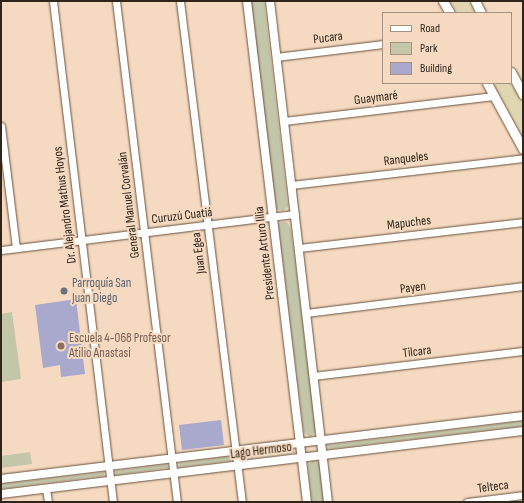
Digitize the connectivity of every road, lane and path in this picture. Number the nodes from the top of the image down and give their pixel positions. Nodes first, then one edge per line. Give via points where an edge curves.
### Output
1 (53, 1) edge
2 (116, 1) edge
3 (180, 1) edge
4 (247, 1) edge
5 (270, 1) edge
6 (443, 1) edge
7 (475, 1) edge
8 (449, 12) edge
9 (480, 12) edge
10 (382, 44) edge
11 (276, 57) junction
12 (512, 74) edge
13 (488, 84) edge
14 (522, 91) edge
15 (494, 96) junction
16 (284, 121) junction
17 (1, 126) edge
18 (523, 149) edge
19 (523, 158) edge
20 (291, 185) junction
21 (295, 214) junction
22 (272, 216) junction
23 (523, 222) edge
24 (208, 224) junction
25 (144, 232) junction
26 (82, 240) junction
27 (16, 248) junction
28 (299, 248) junction
29 (1, 250) edge
30 (523, 286) edge
31 (306, 312) junction
32 (523, 351) edge
33 (313, 376) junction
34 (523, 416) edge
35 (523, 431) edge
36 (321, 440) junction
37 (300, 443) junction
38 (235, 451) junction
39 (323, 456) junction
40 (171, 458) junction
41 (301, 458) junction
42 (108, 466) junction
43 (238, 466) junction
44 (174, 474) junction
45 (1, 479) edge
46 (110, 481) junction
47 (46, 489) junction
48 (1, 494) edge
49 (523, 495) edge
50 (48, 502) edge
51 (113, 502) edge
52 (177, 502) edge
53 (242, 502) edge
54 (307, 502) edge
55 (328, 502) edge
56 (467, 502) edge

1 - 26 street, Dr. Alejandro Mathus Hoyos
2 - 25 street, General Manuel Corvalán
3 - 24 street, Juan Egea
4 - 22 street, Presidente Arturo Illia
5 - 11 street
6 - 8 main road
7 - 9 main road
10 - 11 street, Pucara
11 - 16 street
12 - 14 main road
13 - 15 main road
15 - 16 street, Guaymaré
15 - 18 main road
16 - 20 street
17 - 27 street
19 - 20 street, Ranqueles
20 - 21 street
21 - 22 street, Curuzú Cuatiá
21 - 28 street
22 - 24 street, Curuzú Cuatiá
22 - 37 street, Presidente Arturo Illia
23 - 28 street, Mapuches
24 - 25 street, Curuzú Cuatiá
24 - 38 street, Juan Egea
25 - 26 street, Curuzú Cuatiá
25 - 40 street, General Manuel Corvalán
26 - 27 street, Curuzú Cuatiá
26 - 42 street, Dr. Alejandro Mathus Hoyos
27 - 29 street, Curuzú Cuatiá
28 - 31 street
30 - 31 street, Payen
31 - 33 street
32 - 33 street, Tilcara
33 - 36 street
34 - 36 street, Lago Hermoso
35 - 39 street, Lago Hermoso
36 - 37 street, Lago Hermoso
36 - 39 street
37 - 38 street, Lago Hermoso
37 - 41 street, Presidente Arturo Illia
38 - 40 street, Lago Hermoso
38 - 43 street, Juan Egea
39 - 41 street, Lago Hermoso
39 - 55 street
40 - 42 street, Lago Hermoso
40 - 44 street, General Manuel Corvalán
41 - 43 street, Lago Hermoso
41 - 54 street, Presidente Arturo Illia
42 - 45 street, Lago Hermoso
42 - 46 street, Dr. Alejandro Mathus Hoyos
43 - 44 street, Lago Hermoso
43 - 53 street, Juan Egea
44 - 46 street, Lago Hermoso
44 - 52 street, General Manuel Corvalán
46 - 47 street, Lago Hermoso
46 - 51 street, Dr. Alejandro Mathus Hoyos
47 - 48 street, Lago Hermoso
47 - 50 street
49 - 56 street, Telteca

